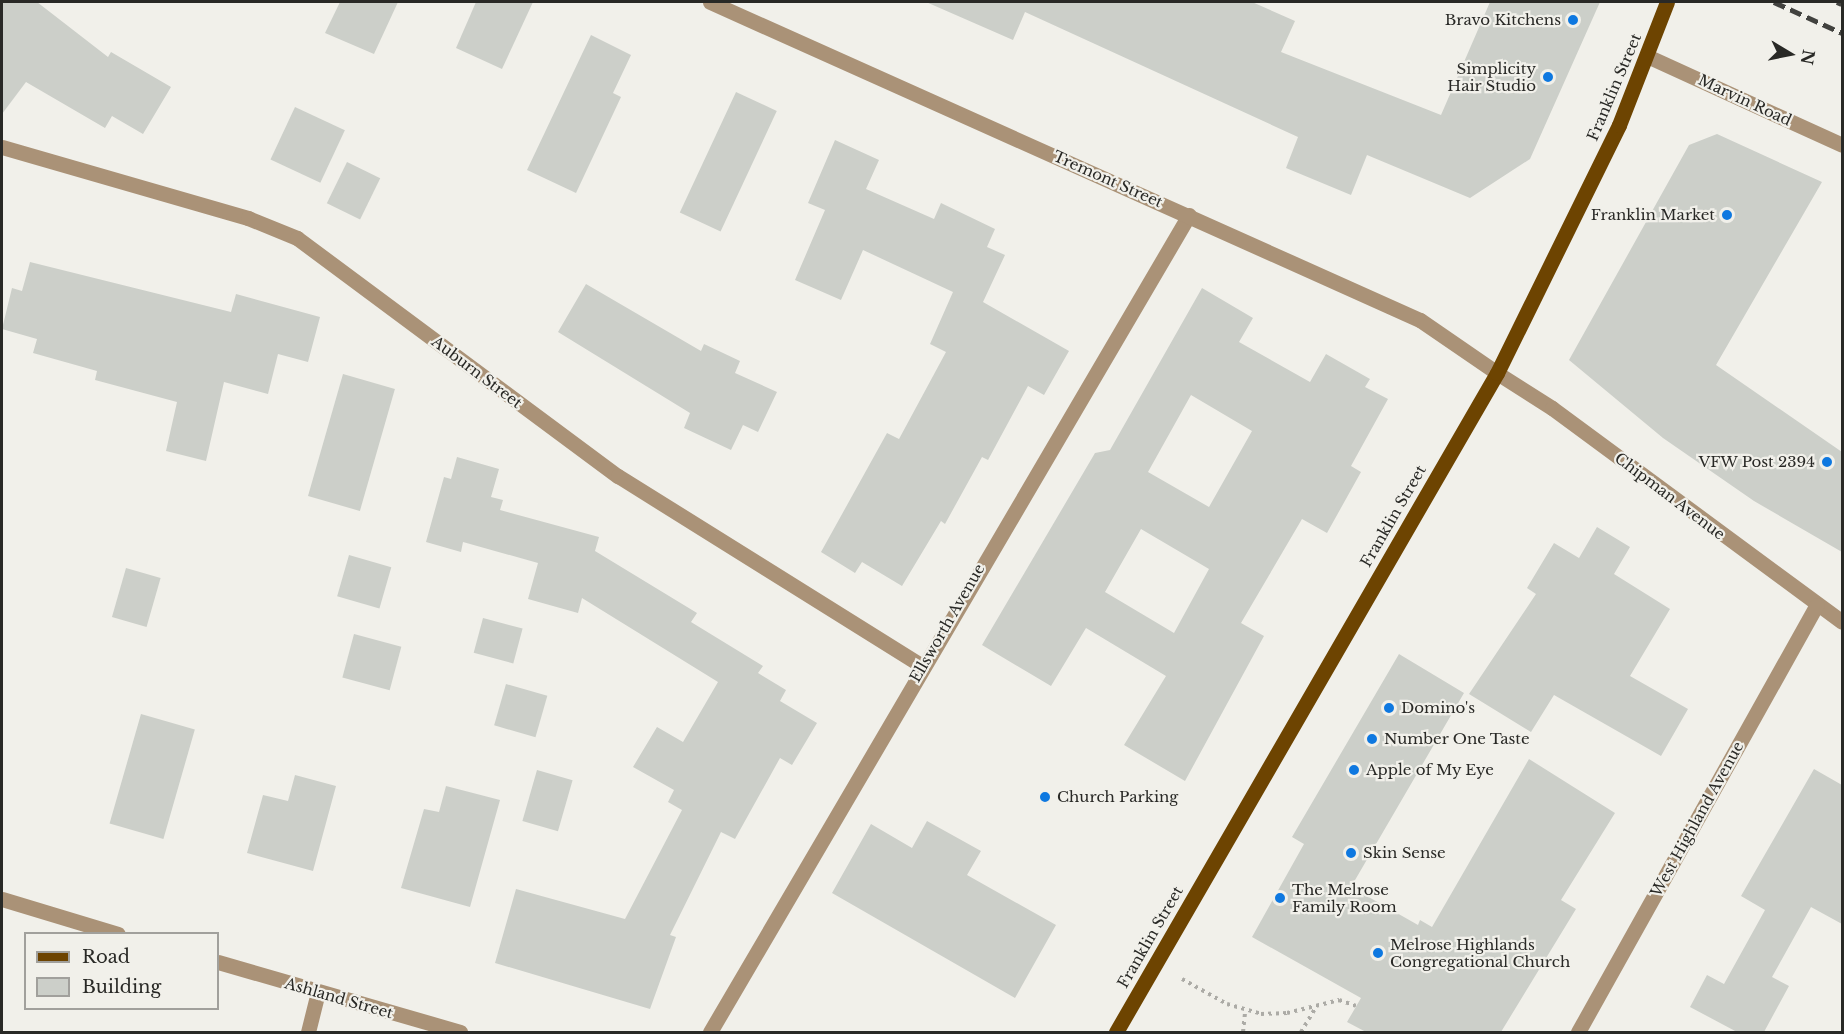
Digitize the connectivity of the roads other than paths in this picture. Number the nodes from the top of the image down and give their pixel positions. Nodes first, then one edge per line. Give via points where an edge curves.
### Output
1 (710, 2) edge
2 (1667, 2) edge
3 (1647, 56) junction
4 (1842, 145) edge
5 (2, 147) edge
6 (1189, 215) junction
7 (1497, 373) junction
8 (1817, 605) junction
9 (1842, 622) edge
10 (922, 666) junction
11 (2, 899) edge
12 (115, 932) edge
13 (219, 963) edge
14 (318, 992) junction
15 (308, 1032) edge
16 (460, 1032) edge
17 (710, 1032) edge
18 (1116, 1032) edge
19 (1578, 1032) edge

1 - 6 street, Tremont Street
2 - 3 main road, Franklin Street
3 - 4 street, Marvin Road
3 - 7 main road, Franklin Street via 1577,215
5 - 10 street, Auburn Street via 248,218 297,238 618,476
6 - 7 street, Tremont Street via 1427,323
6 - 10 street, Ellsworth Avenue
7 - 8 street, Chipman Avenue via 1552,408
7 - 18 main road, Franklin Street
8 - 9 street, Chipman Avenue
8 - 19 street, West Highland Avenue
10 - 17 street, Ellsworth Avenue
11 - 12 street
13 - 14 street, Ashland Street
14 - 15 street
14 - 16 street, Ashland Street

